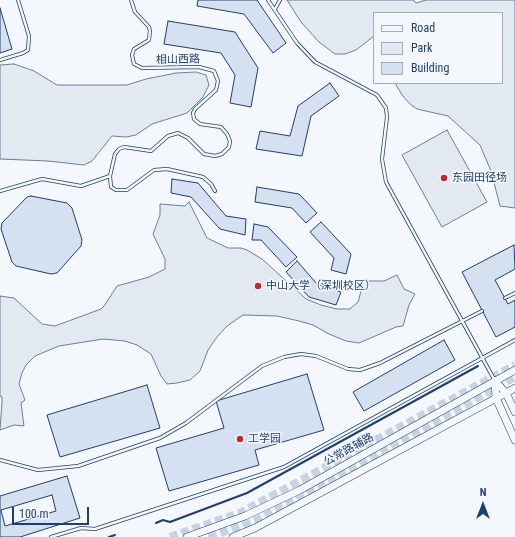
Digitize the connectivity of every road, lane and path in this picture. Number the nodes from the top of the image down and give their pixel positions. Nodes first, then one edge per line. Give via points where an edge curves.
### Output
1 (18, 0) edge
2 (131, 0) edge
3 (268, 0) edge
4 (280, 0) edge
5 (275, 10) junction
6 (0, 60) edge
7 (110, 176) junction
8 (0, 191) edge
9 (215, 191) dead end
10 (515, 293) edge
11 (505, 298) dead end
12 (482, 311) dead end
13 (462, 320) junction
14 (515, 340) edge
15 (482, 358) junction
16 (515, 370) edge
17 (495, 382) junction
18 (515, 388) edge
19 (506, 393) junction
20 (496, 398) junction
21 (515, 412) edge
22 (515, 440) edge
23 (0, 460) edge
24 (51, 537) edge
25 (187, 537) edge
26 (233, 537) edge

1 - 6 lane via 29,36 28,50 23,54
2 - 7 lane, 相山西路 via 135,12 150,31 149,40 134,49 134,64 142,68 199,67 214,71 218,81 216,90 195,109 194,119 200,124 221,127 227,134 230,147 215,156 204,154 188,138 178,133 168,136 152,151 124,147 119,149 115,154
3 - 5 lane
4 - 5 lane
5 - 13 lane via 297,43 315,62 377,95 386,108 382,159 386,182
7 - 8 lane via 81,186 42,179
7 - 9 lane via 111,187 122,191 128,190 154,170 167,169 203,177
10 - 11 lane
12 - 13 lane
13 - 15 lane
13 - 23 lane via 380,363 360,370 348,369 316,356 302,354 284,357 262,366 186,423 160,438 78,466 38,470
14 - 15 lane
15 - 17 lane
15 - 24 lane via 284,467 95,529 81,528
16 - 17 main road, 公常路辅路
17 - 19 main road
17 - 20 main road
17 - 25 main road, 公常路辅路 via 300,490 245,516
18 - 19 main road
19 - 20 main road
19 - 21 main road
20 - 22 main road
20 - 26 main road via 255,528

